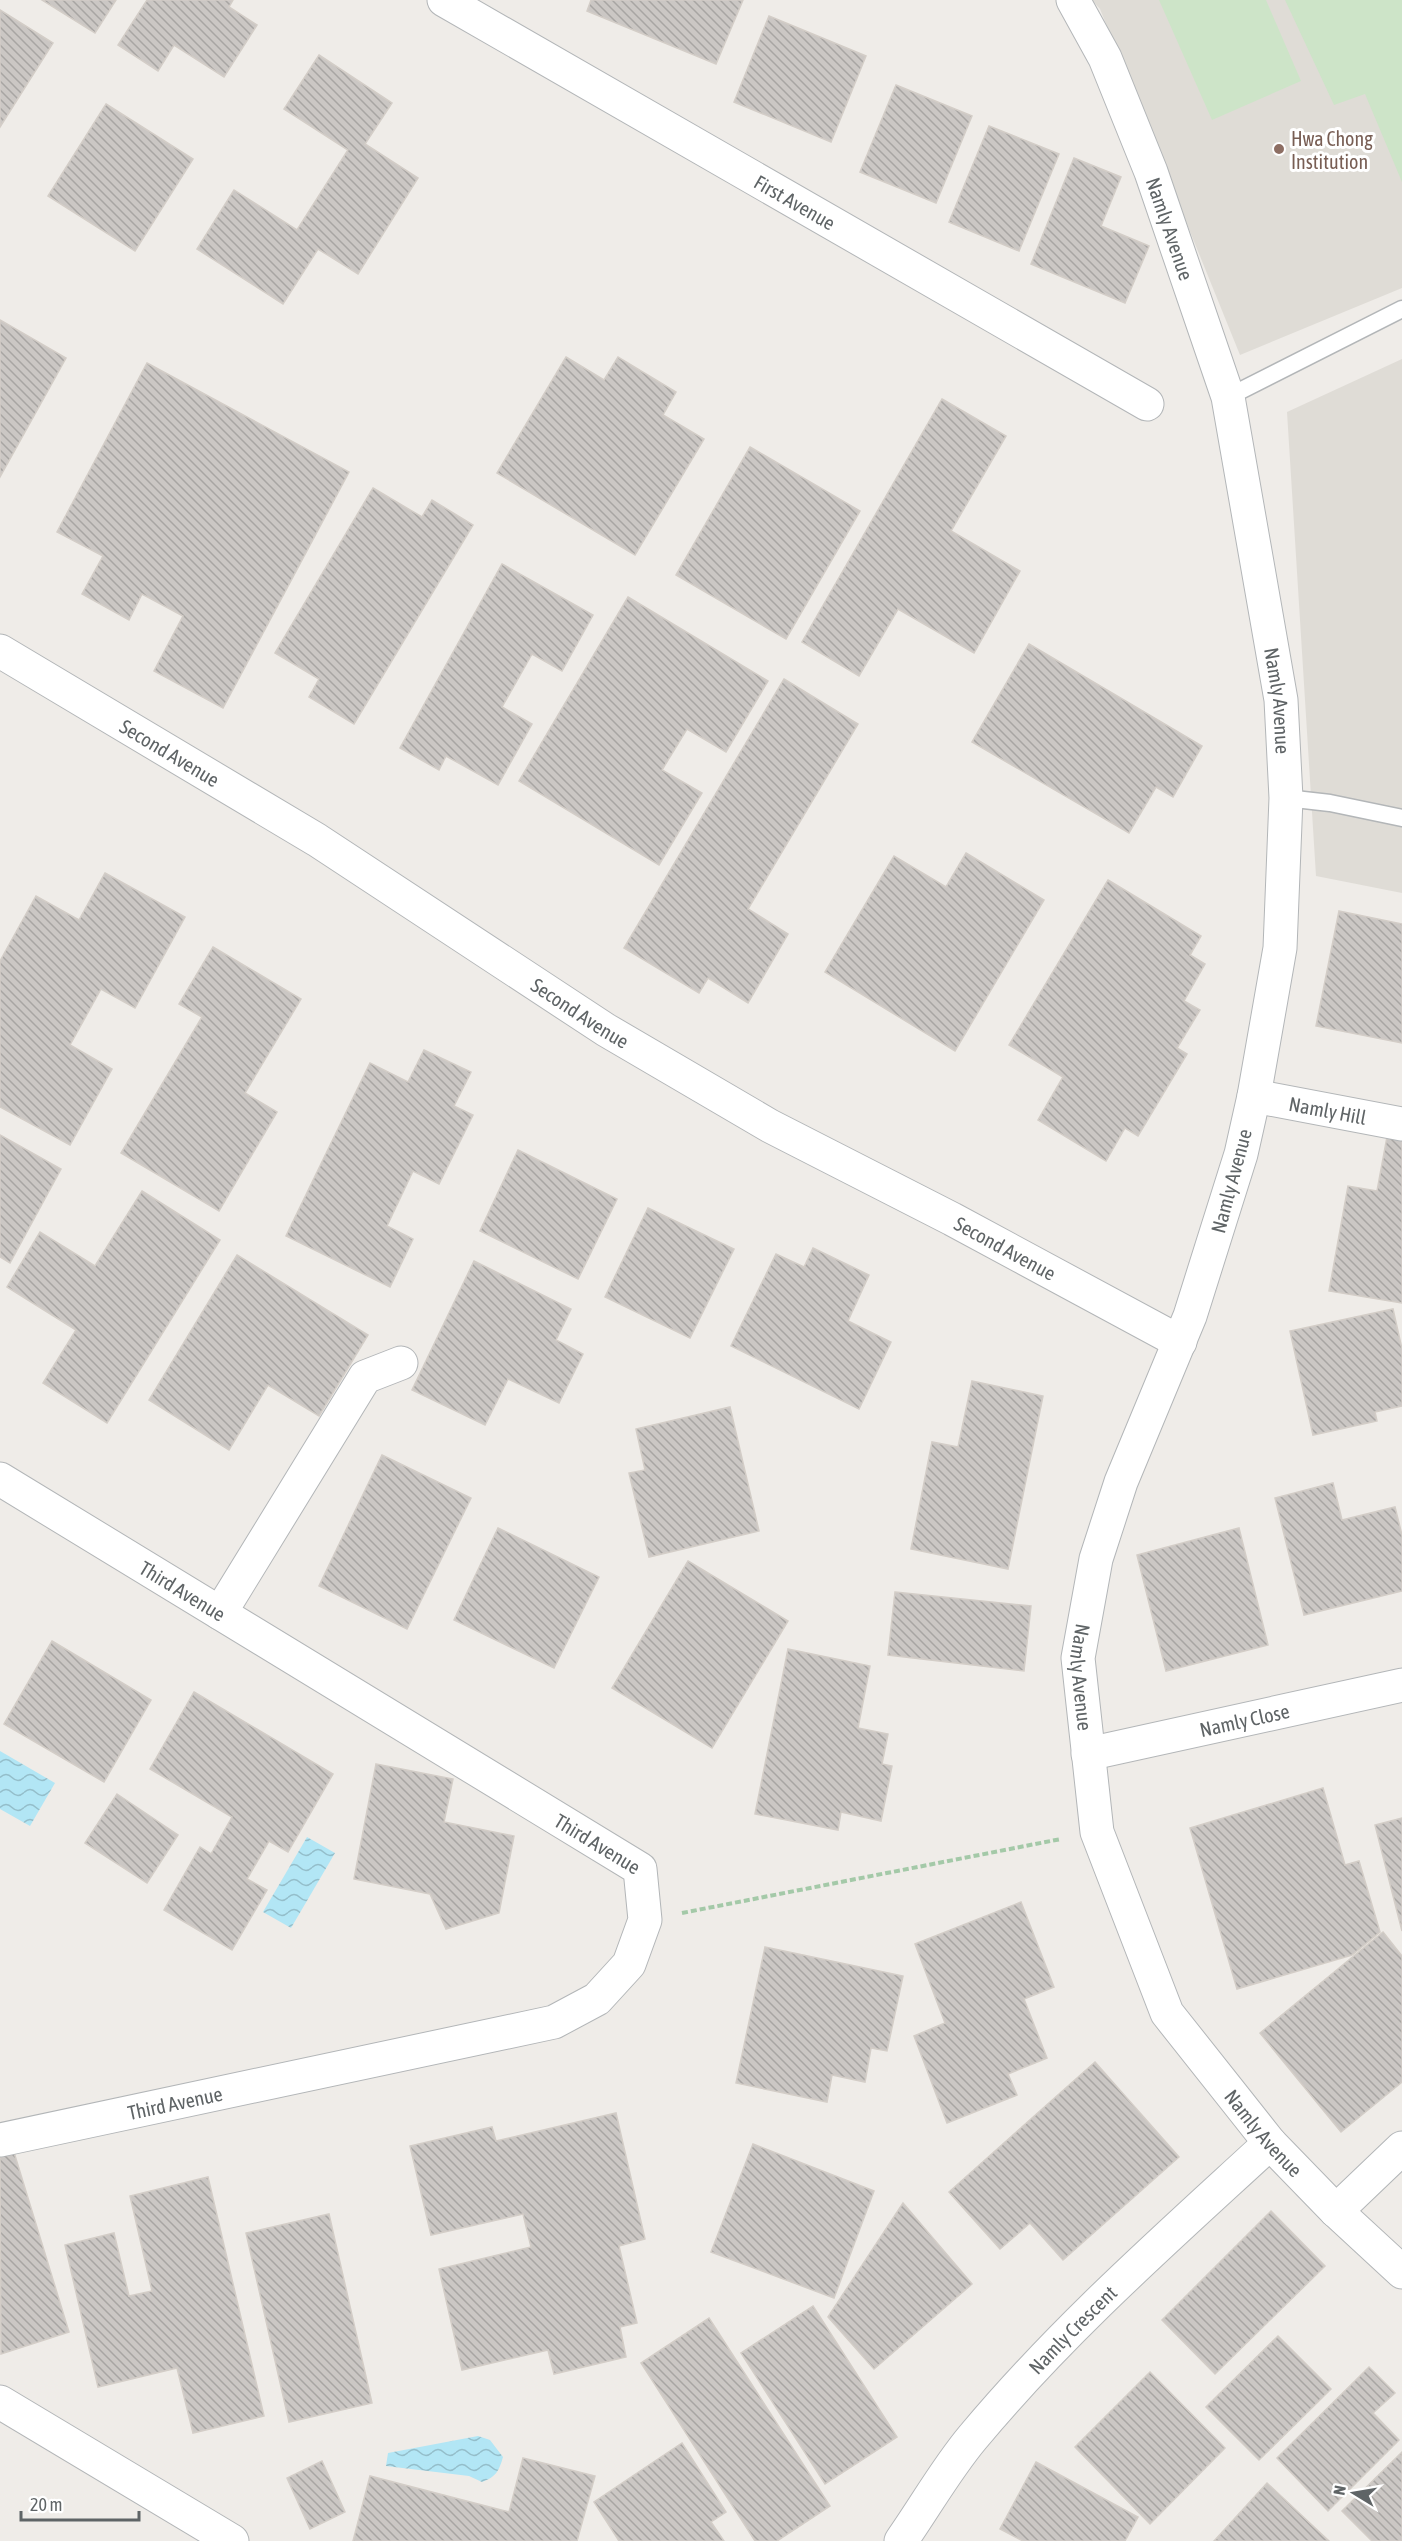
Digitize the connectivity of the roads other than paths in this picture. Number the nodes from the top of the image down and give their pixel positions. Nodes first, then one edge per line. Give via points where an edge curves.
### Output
1 (444, 0) edge
2 (1073, 0) edge
3 (1402, 309) edge
4 (1228, 398) junction
5 (1148, 404) dead end
6 (0, 651) edge
7 (1286, 798) junction
8 (1402, 818) edge
9 (1254, 1096) junction
10 (1402, 1124) edge
11 (1180, 1342) junction
12 (401, 1363) dead end
13 (0, 1479) edge
14 (220, 1613) junction
15 (1402, 1685) edge
16 (1088, 1754) junction
17 (0, 2140) edge
18 (1270, 2144) junction
19 (1402, 2148) edge
20 (1336, 2211) junction
21 (1402, 2272) edge
22 (0, 2402) edge
23 (232, 2541) edge
24 (901, 2541) edge

1 - 5 street, First Avenue
2 - 4 street, Namly Avenue via 1105,58 1151,172
3 - 4 lane
4 - 7 street, Namly Avenue via 1281,700
6 - 11 street, Second Avenue via 317,840 606,1030 759,1120
7 - 8 lane
7 - 9 street, Namly Avenue via 1280,948
9 - 10 street, Namly Hill
9 - 11 street, Namly Avenue via 1221,1224
11 - 16 street, Namly Avenue via 1121,1482 1096,1559 1078,1658
12 - 14 street via 364,1377
13 - 14 street, Third Avenue
14 - 17 street, Third Avenue via 640,1869 645,1920 629,1964 597,1998 554,2022
15 - 16 street, Namly Close
16 - 18 street, Namly Avenue via 1097,1832 1167,2013
18 - 20 street, Namly Avenue
18 - 24 street, Namly Crescent via 1072,2330 972,2437
19 - 20 street
20 - 21 street, Namly Avenue
22 - 23 street

